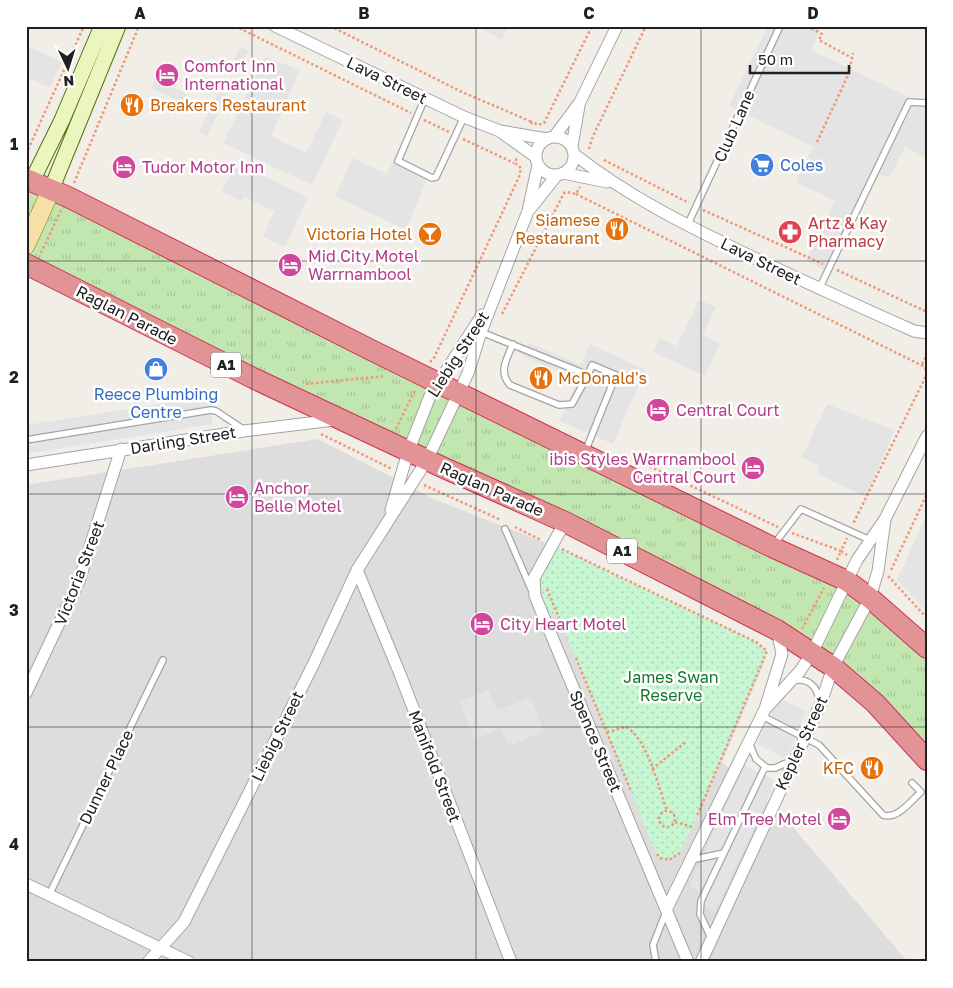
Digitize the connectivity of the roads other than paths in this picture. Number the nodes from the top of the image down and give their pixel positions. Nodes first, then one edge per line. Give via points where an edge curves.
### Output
1 (102, 26) edge
2 (118, 26) edge
3 (275, 26) edge
4 (617, 26) edge
5 (780, 26) edge
6 (425, 98) junction
7 (580, 102) junction
8 (927, 103) edge
9 (464, 117) junction
10 (500, 131) junction
11 (550, 138) junction
12 (573, 150) junction
13 (537, 161) junction
14 (560, 174) junction
15 (611, 183) junction
16 (28, 184) edge
17 (59, 193) junction
18 (528, 211) junction
19 (687, 226) junction
20 (26, 244) edge
21 (30, 266) edge
22 (818, 289) junction
23 (492, 302) junction
24 (914, 331) junction
25 (486, 333) junction
26 (927, 333) edge
27 (927, 342) edge
28 (513, 344) junction
29 (588, 375) junction
30 (420, 384) junction
31 (460, 392) junction
32 (341, 420) junction
33 (244, 430) junction
34 (927, 436) edge
35 (26, 440) edge
36 (121, 450) junction
37 (408, 452) junction
38 (584, 454) junction
39 (427, 460) junction
40 (26, 465) edge
41 (886, 519) junction
42 (387, 520) junction
43 (565, 522) junction
44 (505, 529) dead end
45 (870, 540) junction
46 (772, 547) junction
47 (357, 570) junction
48 (838, 576) junction
49 (873, 601) junction
50 (538, 604) junction
51 (785, 635) junction
52 (927, 648) edge
53 (812, 653) junction
54 (163, 660) dead end
55 (833, 667) junction
56 (789, 683) junction
57 (26, 693) edge
58 (819, 706) junction
59 (763, 713) junction
60 (804, 736) junction
61 (749, 742) junction
62 (793, 760) junction
63 (927, 760) edge
64 (764, 767) junction
65 (912, 783) dead end
66 (724, 853) junction
67 (691, 860) junction
68 (26, 884) edge
69 (49, 895) junction
70 (667, 908) junction
71 (711, 940) junction
72 (162, 948) junction
73 (148, 962) edge
74 (189, 962) edge
75 (511, 962) edge
76 (656, 962) edge
77 (688, 962) edge
78 (701, 962) edge

1 - 16 street via 62,120
2 - 17 street
3 - 6 street, Lava Street
4 - 7 street
5 - 19 lane, Club Lane
6 - 9 street, Lava Street
6 - 9 lane via 398,161 400,163 434,178
7 - 11 street
7 - 12 street
8 - 22 lane via 909,102
9 - 10 street, Lava Street
10 - 11 street, Lava Street
10 - 13 street, Lava Street
11 - 12 street via 564,139
11 - 13 street via 539,146
12 - 14 street via 572,165
12 - 15 street, Lava Street
13 - 14 street via 546,172
13 - 18 street, Liebig Street
14 - 15 street, Lava Street
14 - 18 street, Liebig Street
15 - 19 street, Lava Street
16 - 17 highway
17 - 20 main road
17 - 30 highway
18 - 23 street, Liebig Street
19 - 22 street, Lava Street
21 - 32 highway, Raglan Parade / A1
22 - 24 street, Lava Street
23 - 25 street, Liebig Street
23 - 30 street, Liebig Street
24 - 26 street, Lava Street
24 - 27 street, Lava Street
25 - 28 lane
25 - 31 street, Liebig Street
28 - 29 lane
28 - 29 lane via 503,373 510,385 559,405 572,404
29 - 38 lane via 592,365 616,375
30 - 31 highway
30 - 37 street, Liebig Street via 430,396
31 - 38 highway
31 - 39 street, Liebig Street
32 - 33 street, Darling Street
32 - 37 highway, Raglan Parade / A1
33 - 35 lane via 211,410
33 - 36 street, Darling Street
34 - 41 street, Kepler Street
36 - 40 street, Darling Street
36 - 57 street, Victoria Street via 80,581
37 - 39 highway, Raglan Parade / A1
37 - 42 street, Liebig Street
38 - 46 highway
39 - 42 street, Liebig Street
39 - 43 highway, Raglan Parade / A1
41 - 45 street, Kepler Street
41 - 49 street, Kepler Street
42 - 47 street, Liebig Street
43 - 50 street, Spence Street via 534,578
43 - 51 highway, Raglan Parade / A1
44 - 50 lane
45 - 46 lane via 801,509
45 - 48 street, Kepler Street
46 - 48 highway
47 - 72 street, Liebig Street via 195,902 184,922
47 - 75 street, Manifold Street
48 - 49 highway
48 - 53 street, Kepler Street
49 - 52 highway
49 - 55 street, Kepler Street
50 - 70 street, Spence Street
51 - 53 highway, Raglan Parade / A1
51 - 59 street, Kepler Street
53 - 55 highway, Raglan Parade / A1
53 - 56 street, Kepler Street
54 - 69 lane, Dunner Place
55 - 58 street, Kepler Street
55 - 63 highway, Raglan Parade / A1 via 875,703
56 - 58 lane via 798,680 810,683 817,692
56 - 59 street, Kepler Street
58 - 60 street, Kepler Street
59 - 60 lane
59 - 61 street, Kepler Street
60 - 62 street, Kepler Street
60 - 65 lane via 819,745 883,815 895,814 920,792
61 - 64 lane via 756,759
61 - 67 street, Kepler Street
62 - 64 lane via 775,768
62 - 71 street, Kepler Street
64 - 66 lane
66 - 67 lane
66 - 71 lane via 700,905
67 - 70 street, Kepler Street
68 - 69 street
69 - 72 street
70 - 76 lane via 653,946
70 - 77 street, Spence Street
71 - 78 street, Kepler Street
72 - 73 street, Liebig Street
72 - 74 street

